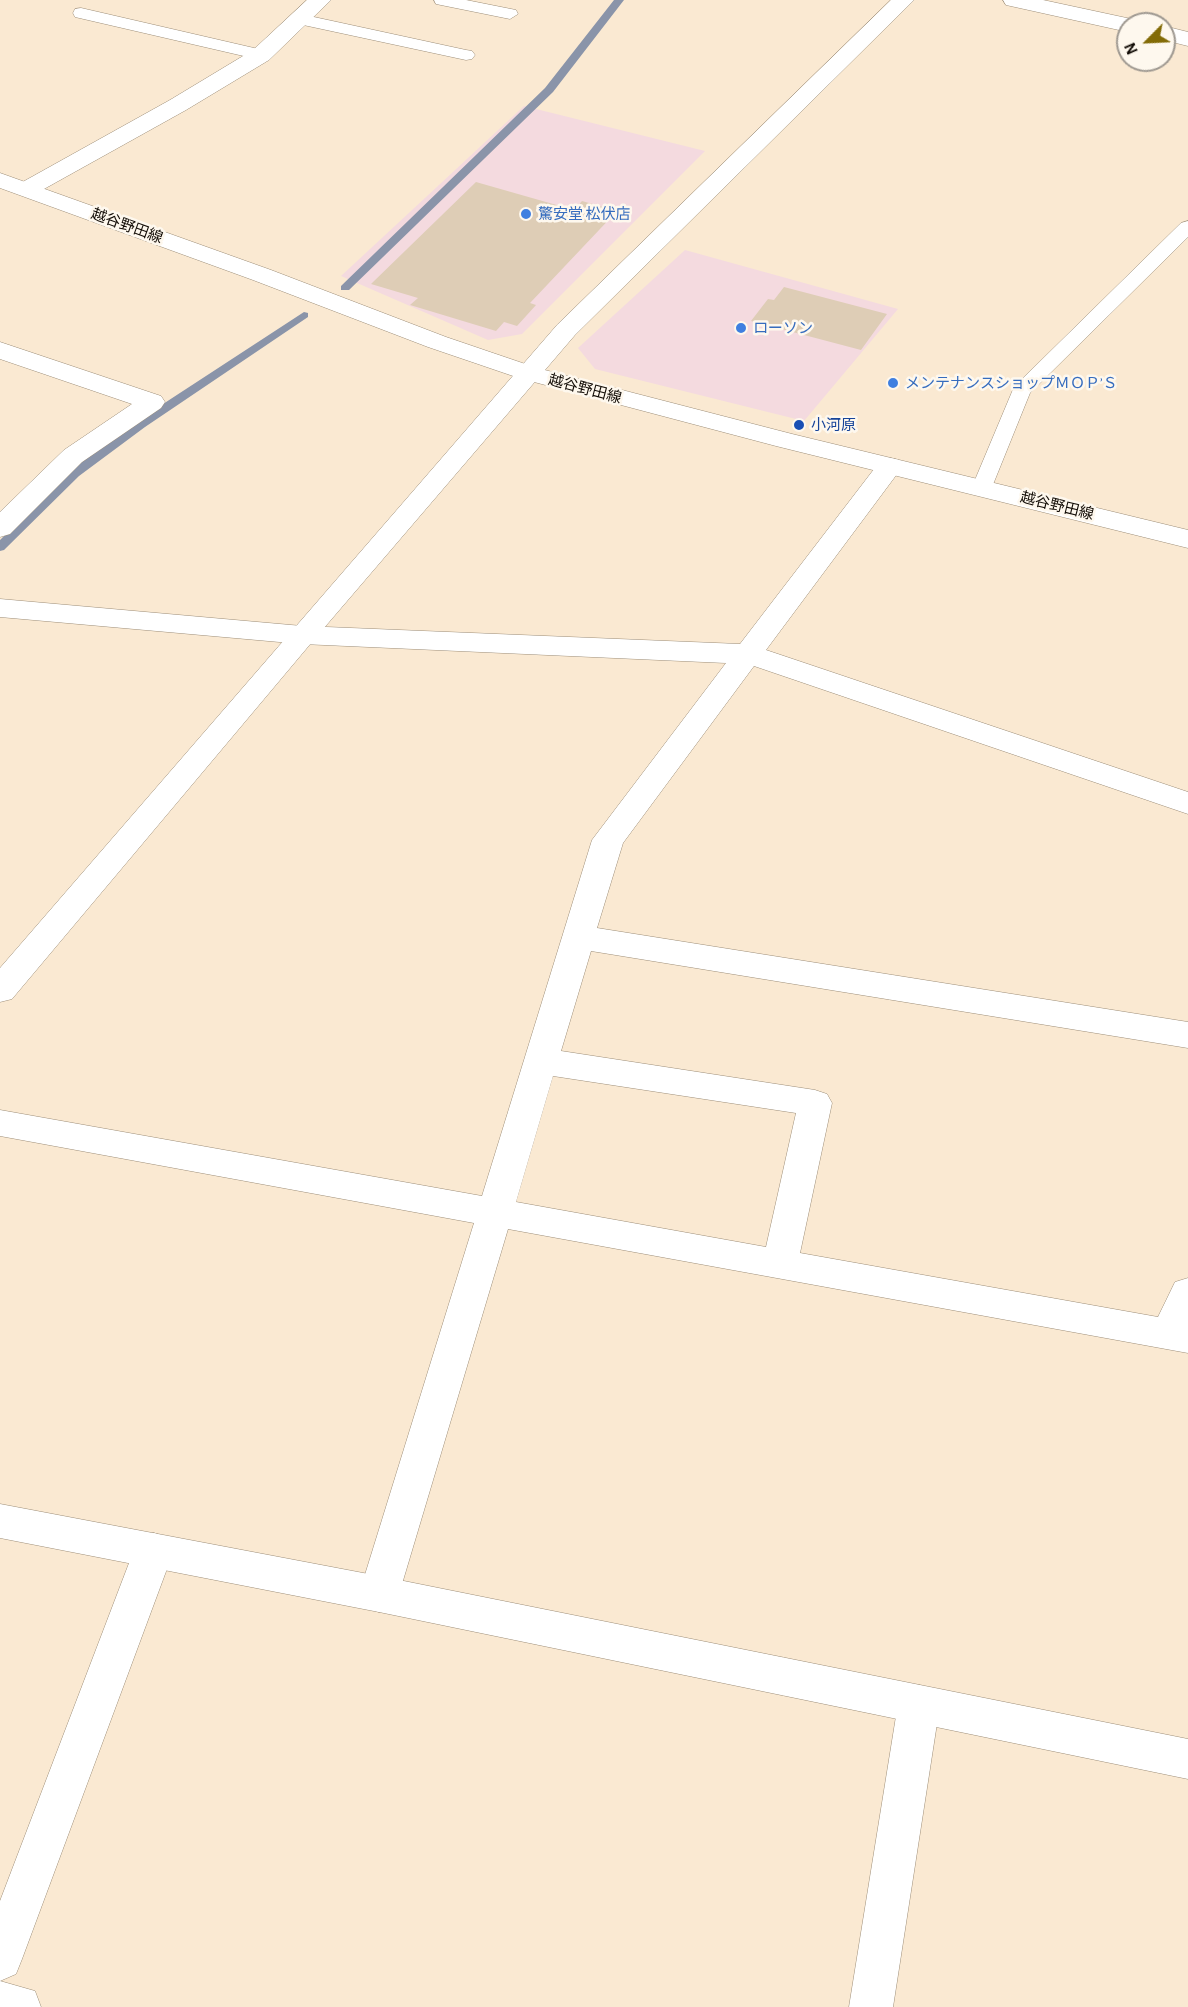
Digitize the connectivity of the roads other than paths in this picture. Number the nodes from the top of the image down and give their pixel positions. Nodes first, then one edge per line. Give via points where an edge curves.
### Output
1 (320, 0) edge
2 (442, 0) edge
3 (903, 0) edge
4 (1014, 0) edge
5 (81, 13) dead end
6 (510, 14) dead end
7 (300, 19) junction
8 (1116, 22) edge
9 (261, 55) junction
10 (466, 55) dead end
11 (0, 180) edge
12 (27, 189) junction
13 (1188, 227) edge
14 (0, 350) edge
15 (528, 373) junction
16 (890, 466) junction
17 (981, 487) junction
18 (0, 528) edge
19 (1188, 539) edge
20 (0, 608) edge
21 (302, 635) junction
22 (748, 654) junction
23 (1188, 803) edge
24 (579, 937) junction
25 (0, 990) edge
26 (1188, 1035) edge
27 (542, 1060) junction
28 (0, 1123) edge
29 (496, 1213) junction
30 (780, 1264) junction
31 (1188, 1293) edge
32 (1179, 1336) edge
33 (0, 1521) edge
34 (154, 1550) junction
35 (378, 1594) junction
36 (919, 1704) junction
37 (1188, 1759) edge
38 (0, 1959) edge
39 (0, 2003) edge
40 (20, 2007) edge
41 (871, 2007) edge

1 - 7 street
2 - 6 lane
3 - 15 street via 566,330
4 - 8 street
5 - 9 lane
7 - 9 street
7 - 10 lane
9 - 12 street
11 - 12 street, 越谷野田線
12 - 15 street, 越谷野田線
13 - 17 lane via 1021,391
14 - 18 street via 152,402 73,456
15 - 16 street, 越谷野田線
15 - 21 street
16 - 17 street, 越谷野田線
16 - 22 street
17 - 19 street, 越谷野田線
20 - 21 street
21 - 22 street
21 - 25 street
22 - 23 street
22 - 24 street via 608,840
24 - 26 street
24 - 27 street
27 - 29 street
27 - 30 street via 814,1102
28 - 29 street
29 - 30 street
29 - 35 street
30 - 32 street
31 - 32 street
33 - 34 street
34 - 35 street
34 - 38 street
35 - 36 street
36 - 37 street
36 - 41 street
39 - 40 street

